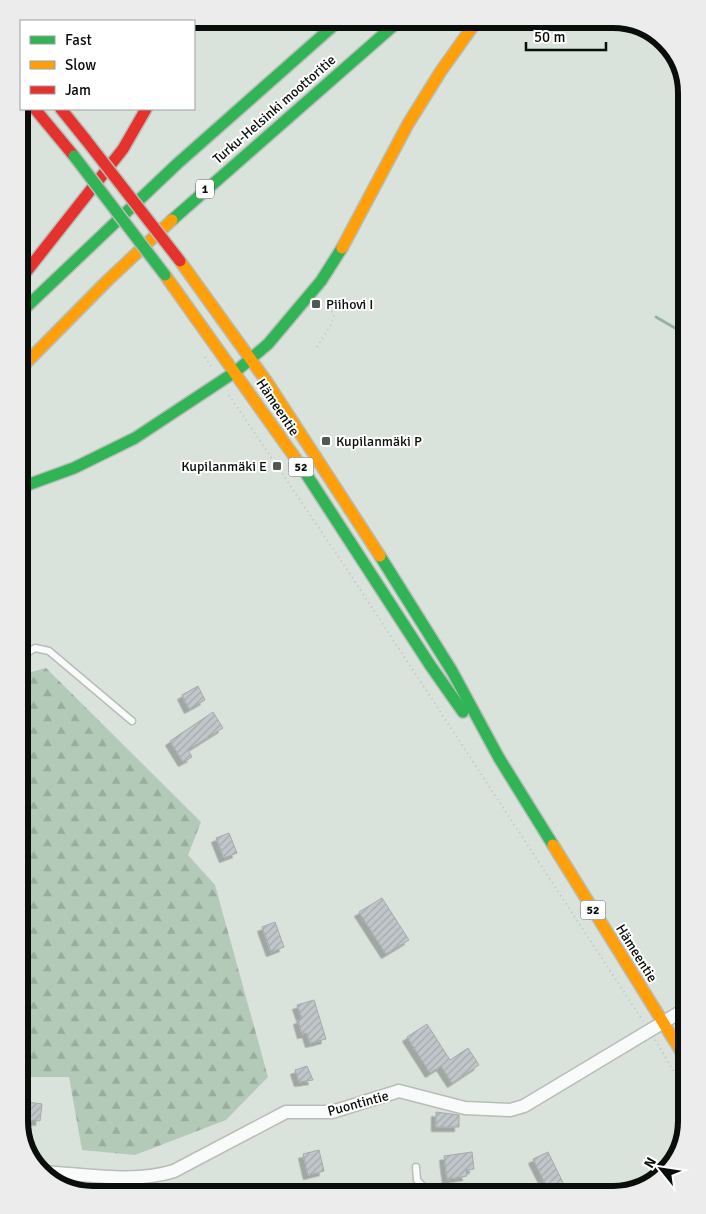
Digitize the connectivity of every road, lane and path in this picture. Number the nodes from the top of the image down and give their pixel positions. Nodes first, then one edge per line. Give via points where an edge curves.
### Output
1 (331, 28) edge
2 (390, 28) edge
3 (472, 28) edge
4 (36, 110) edge
5 (62, 110) edge
6 (145, 110) edge
7 (28, 270) edge
8 (321, 298) dead end
9 (28, 305) edge
10 (317, 347) dead end
11 (251, 359) junction
12 (28, 361) edge
13 (235, 372) junction
14 (220, 382) junction
15 (28, 484) edge
16 (28, 652) edge
17 (132, 721) dead end
18 (499, 758) junction
19 (678, 1013) edge
20 (663, 1022) junction
21 (649, 1030) junction
22 (678, 1046) edge
23 (678, 1078) edge
24 (416, 1167) dead end
25 (53, 1173) edge
26 (422, 1186) edge

1 - 9 main road, Turku-Helsinki moottoritie via 251,97
2 - 12 main road, Turku-Helsinki moottoritie / 1 via 212,183 107,281
3 - 11 main road via 408,124 339,254 292,318
4 - 13 main road, Hämeentie / 52, bridge via 165,275
5 - 11 main road, Hämeentie / 52, bridge via 180,261
6 - 7 main road via 123,149
8 - 10 path via 334,315
11 - 13 main road
11 - 18 main road, Hämeentie / 52 via 365,530 452,672
13 - 14 main road
13 - 18 main road, Hämeentie / 52 via 338,522 438,678
14 - 15 main road via 160,424 113,450
14 - 21 path
16 - 17 lane via 35,648 49,651
18 - 20 main road, Hämeentie / 52
19 - 20 street, Puontintie
20 - 21 street, Puontintie
20 - 22 main road, Hämeentie / 52
21 - 23 path
21 - 25 street, Puontintie via 517,1108 465,1108 399,1091 332,1112 286,1112 174,1171 158,1176
24 - 26 lane via 416,1180

